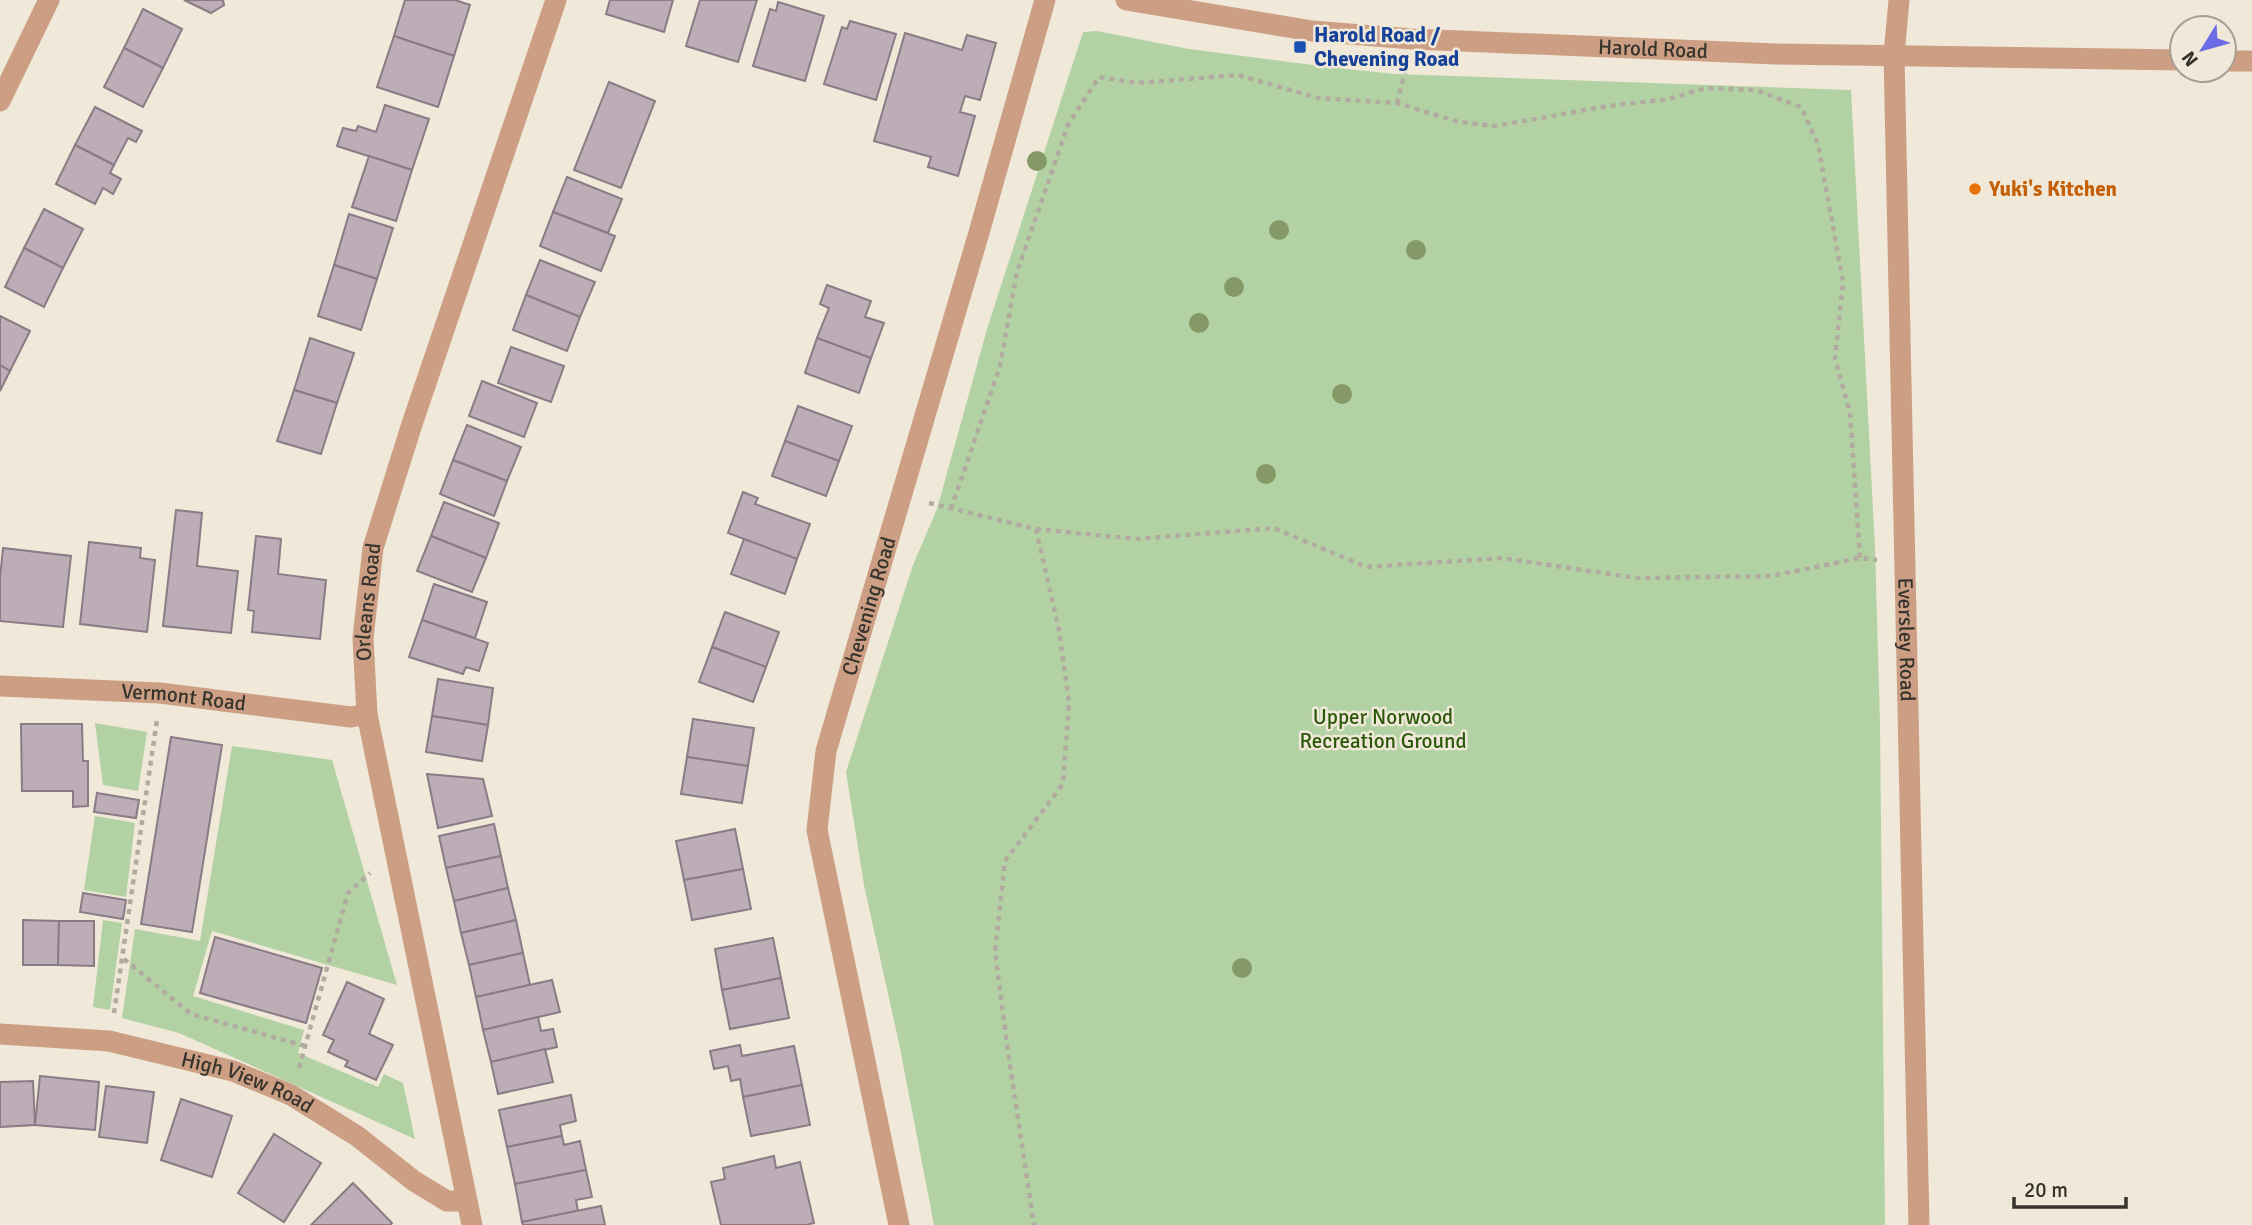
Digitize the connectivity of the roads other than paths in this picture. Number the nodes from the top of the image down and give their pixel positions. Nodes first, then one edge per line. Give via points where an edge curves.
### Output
1 (49, 0) edge
2 (556, 0) edge
3 (1045, 0) edge
4 (1126, 0) edge
5 (1899, 0) edge
6 (1894, 55) junction
7 (2168, 60) edge
8 (0, 101) edge
9 (0, 686) edge
10 (367, 714) junction
11 (0, 1034) edge
12 (467, 1201) junction
13 (472, 1225) edge
14 (900, 1225) edge
15 (1919, 1225) edge

1 - 8 street
2 - 10 street, Orleans Road via 373,548 363,638
3 - 14 street, Chevening Road via 826,751 817,830
4 - 6 street, Harold Road via 1312,31 1399,38
5 - 6 street, Eversley Road
6 - 7 street, Harold Road
6 - 15 street, Eversley Road
9 - 10 street, Vermont Road via 160,692 351,717
10 - 12 street, Orleans Road
11 - 12 street, High View Road via 109,1041 233,1071 291,1095 447,1201
12 - 13 street, Orleans Road

